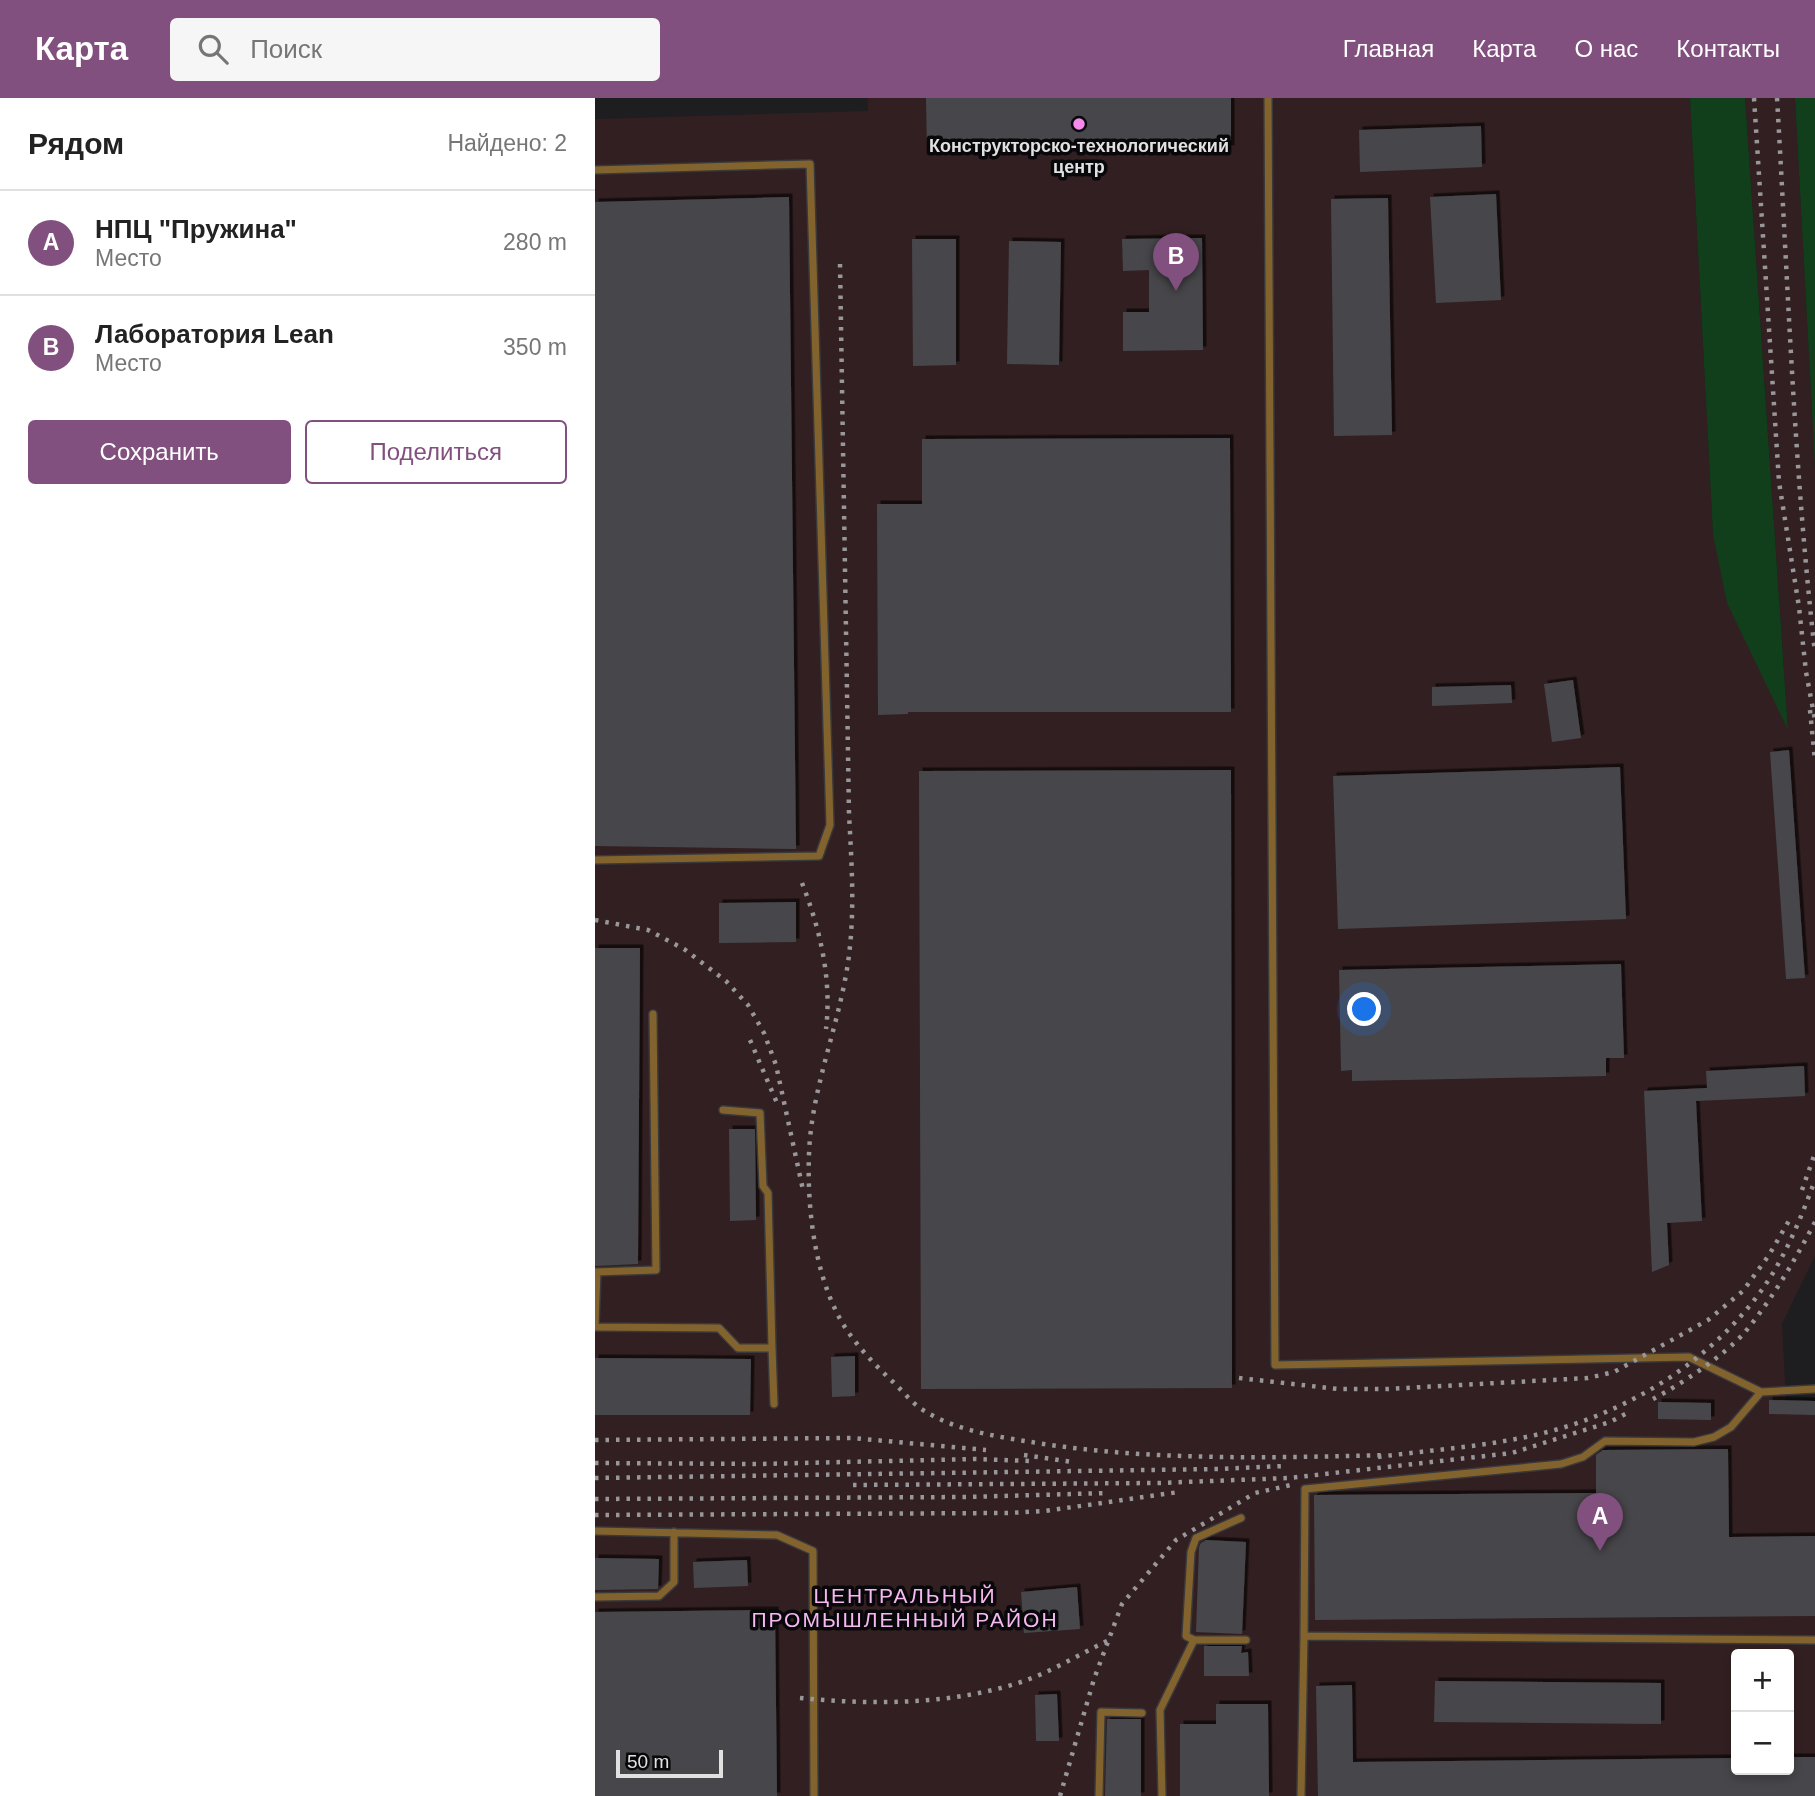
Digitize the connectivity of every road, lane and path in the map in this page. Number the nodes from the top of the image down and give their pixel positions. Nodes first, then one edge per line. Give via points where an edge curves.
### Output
1 (1268, 98) edge
2 (595, 170) edge
3 (595, 860) edge
4 (653, 1014) dead end
5 (723, 1110) dead end
6 (596, 1272) edge
7 (595, 1326) edge
8 (772, 1348) junction
9 (1815, 1389) edge
10 (1761, 1392) junction
11 (774, 1404) dead end
12 (1241, 1518) dead end
13 (595, 1531) edge
14 (674, 1532) junction
15 (595, 1597) edge
16 (1304, 1636) junction
17 (1194, 1640) junction
18 (1246, 1640) dead end
19 (1815, 1640) edge
20 (1142, 1713) dead end
21 (814, 1796) edge
22 (1099, 1796) edge
23 (1162, 1796) edge
24 (1301, 1796) edge

1 - 10 lane via 1275,1365 1689,1357
2 - 3 lane via 810,164 830,825 819,856
4 - 6 lane via 656,1270
5 - 8 lane via 760,1113 763,1186 768,1193
6 - 7 lane
7 - 8 lane via 719,1328 738,1348
8 - 11 lane
9 - 10 lane
10 - 16 lane via 1731,1427 1693,1442 1605,1441 1583,1457 1561,1464 1305,1489
12 - 17 lane via 1196,1538 1191,1552 1186,1636
13 - 14 lane
14 - 15 lane via 674,1582 659,1596
14 - 21 lane via 778,1535 813,1551
16 - 19 lane
16 - 24 lane
17 - 18 lane
17 - 23 lane via 1160,1710
20 - 22 lane via 1101,1712

